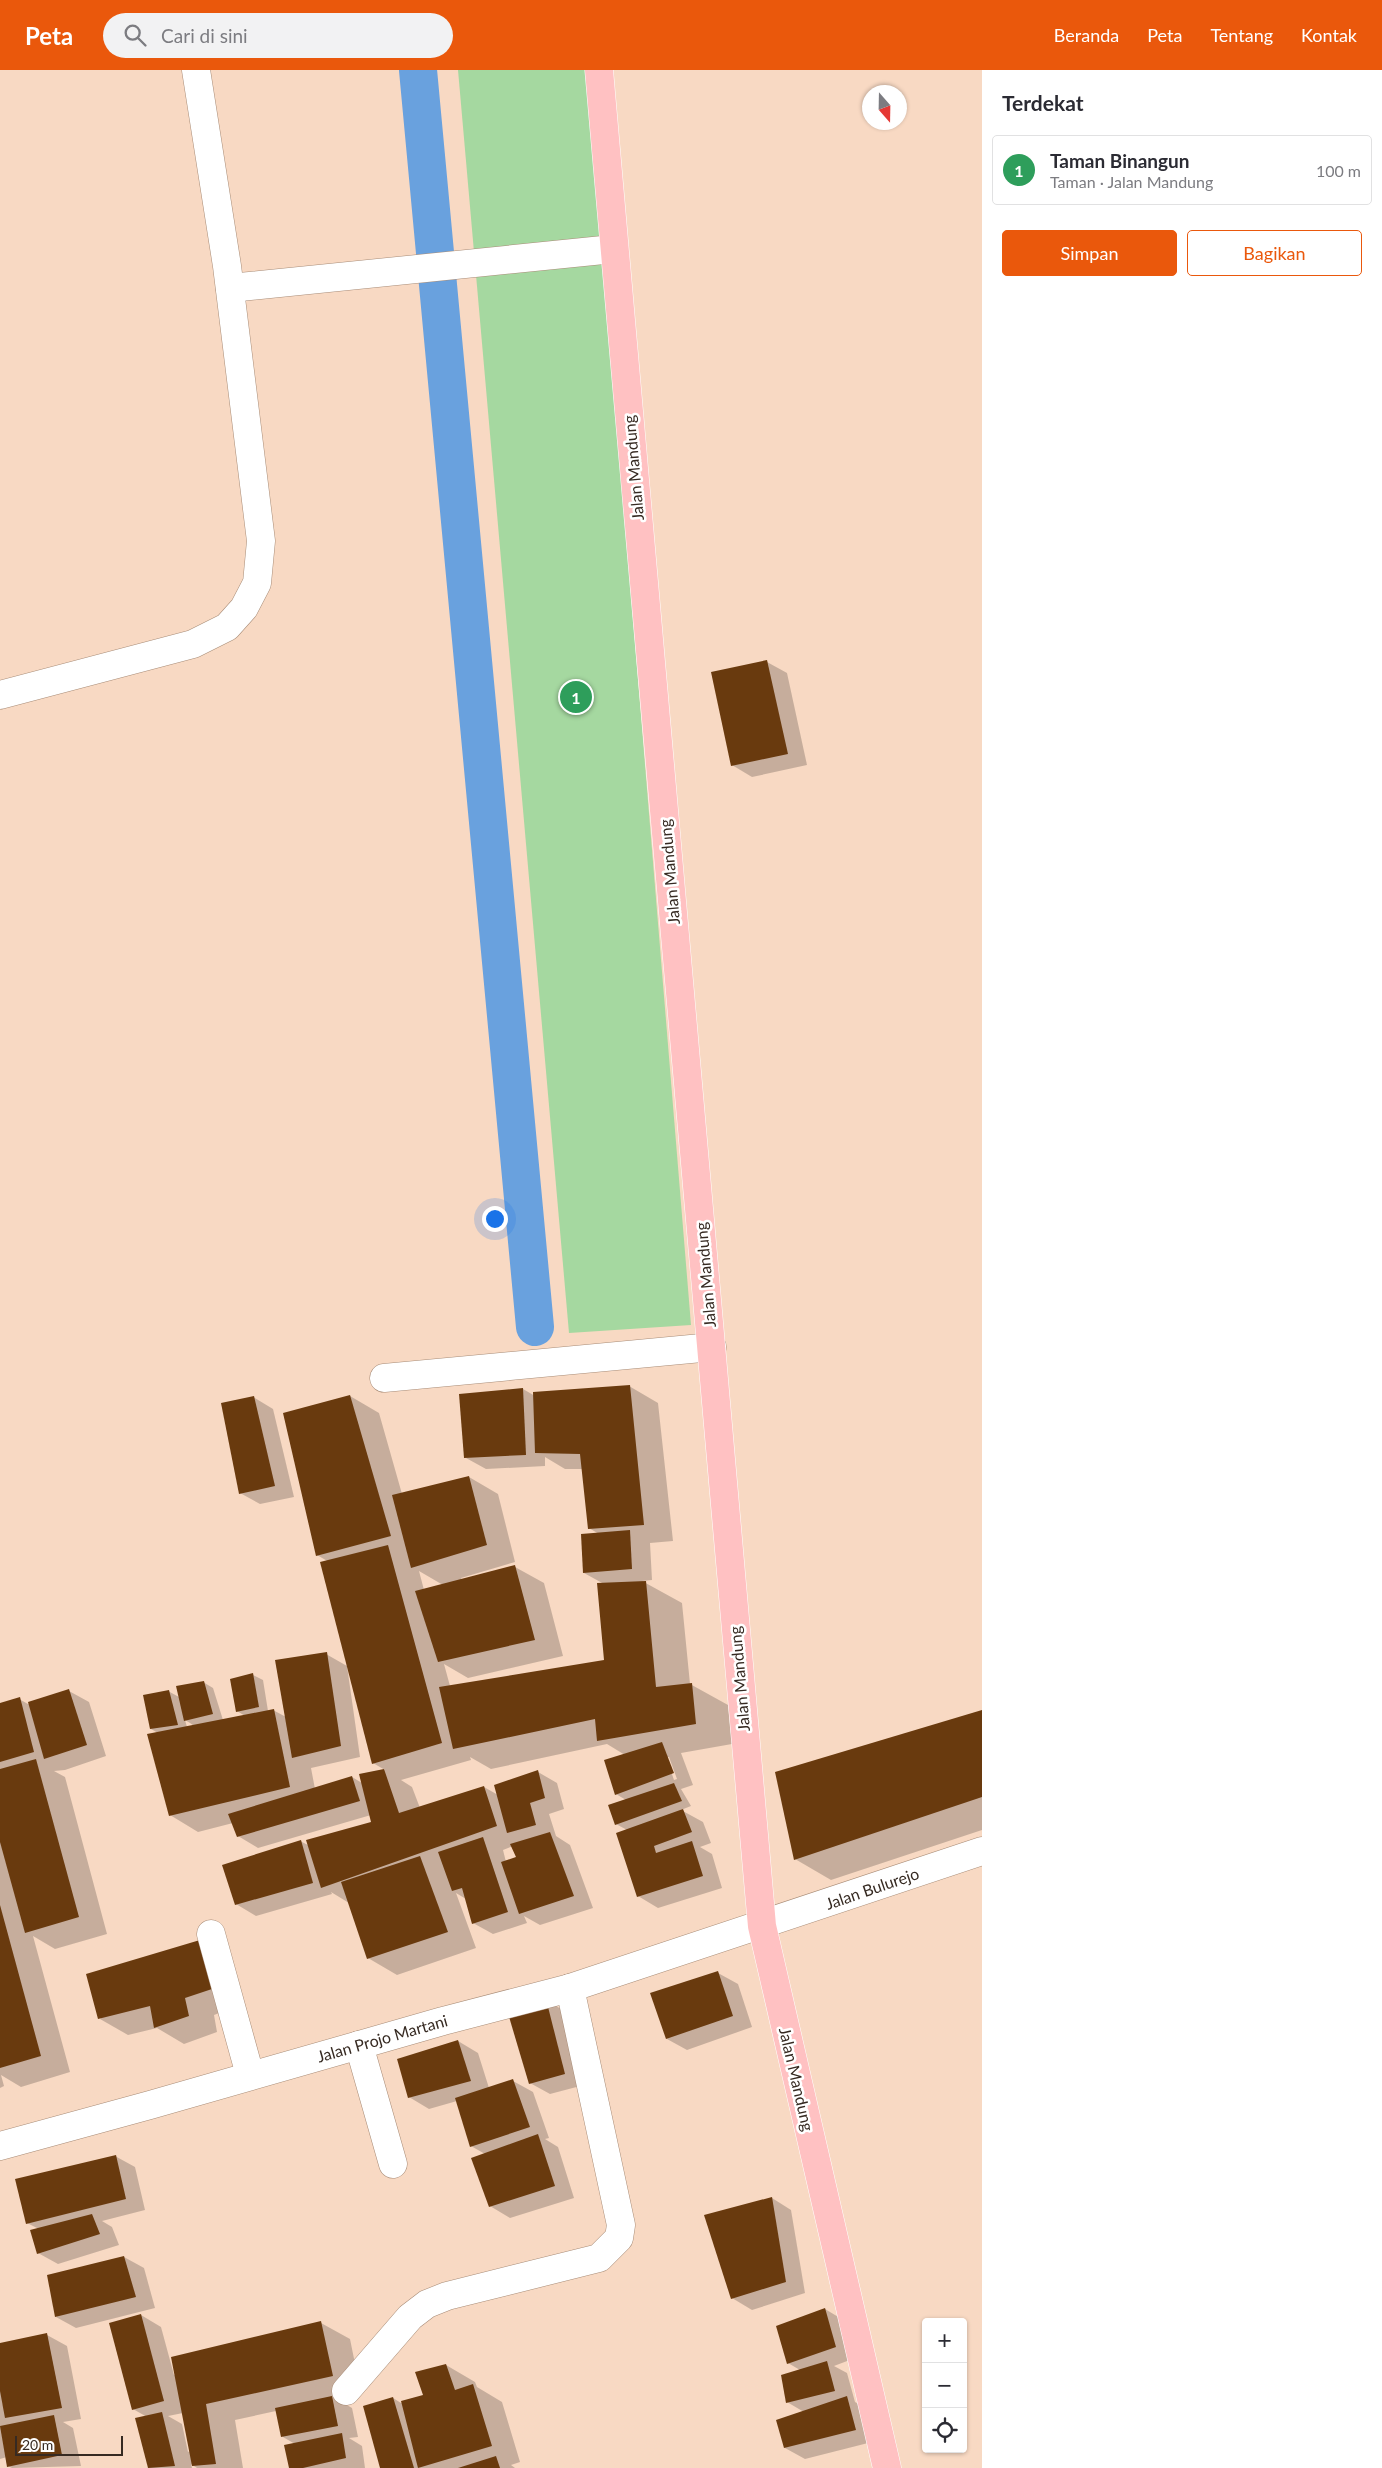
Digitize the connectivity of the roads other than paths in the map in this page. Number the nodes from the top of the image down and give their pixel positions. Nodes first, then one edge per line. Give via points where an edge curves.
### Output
1 (196, 70) edge
2 (599, 70) edge
3 (613, 249) junction
4 (230, 288) junction
5 (0, 695) edge
6 (712, 1347) junction
7 (384, 1378) dead end
8 (982, 1851) edge
9 (762, 1926) junction
10 (211, 1934) dead end
11 (570, 1988) junction
12 (360, 2045) junction
13 (250, 2075) junction
14 (0, 2146) edge
15 (393, 2164) dead end
16 (346, 2390) dead end
17 (886, 2468) edge

1 - 4 street
2 - 3 main road, Jalan Mandung
3 - 4 street
3 - 6 main road, Jalan Mandung
4 - 5 street via 261,541 257,583 244,608 228,628 193,644
6 - 7 street
6 - 9 main road, Jalan Mandung
8 - 9 street, Jalan Bulurejo
9 - 11 street, Jalan Projo Martani
9 - 17 main road, Jalan Mandung
10 - 13 street
11 - 12 street, Jalan Projo Martani
11 - 16 street via 621,2225 619,2238 599,2258 447,2296 427,2304 410,2317
12 - 13 street, Jalan Projo Martani
12 - 15 street
13 - 14 street, Jalan Projo Martani

